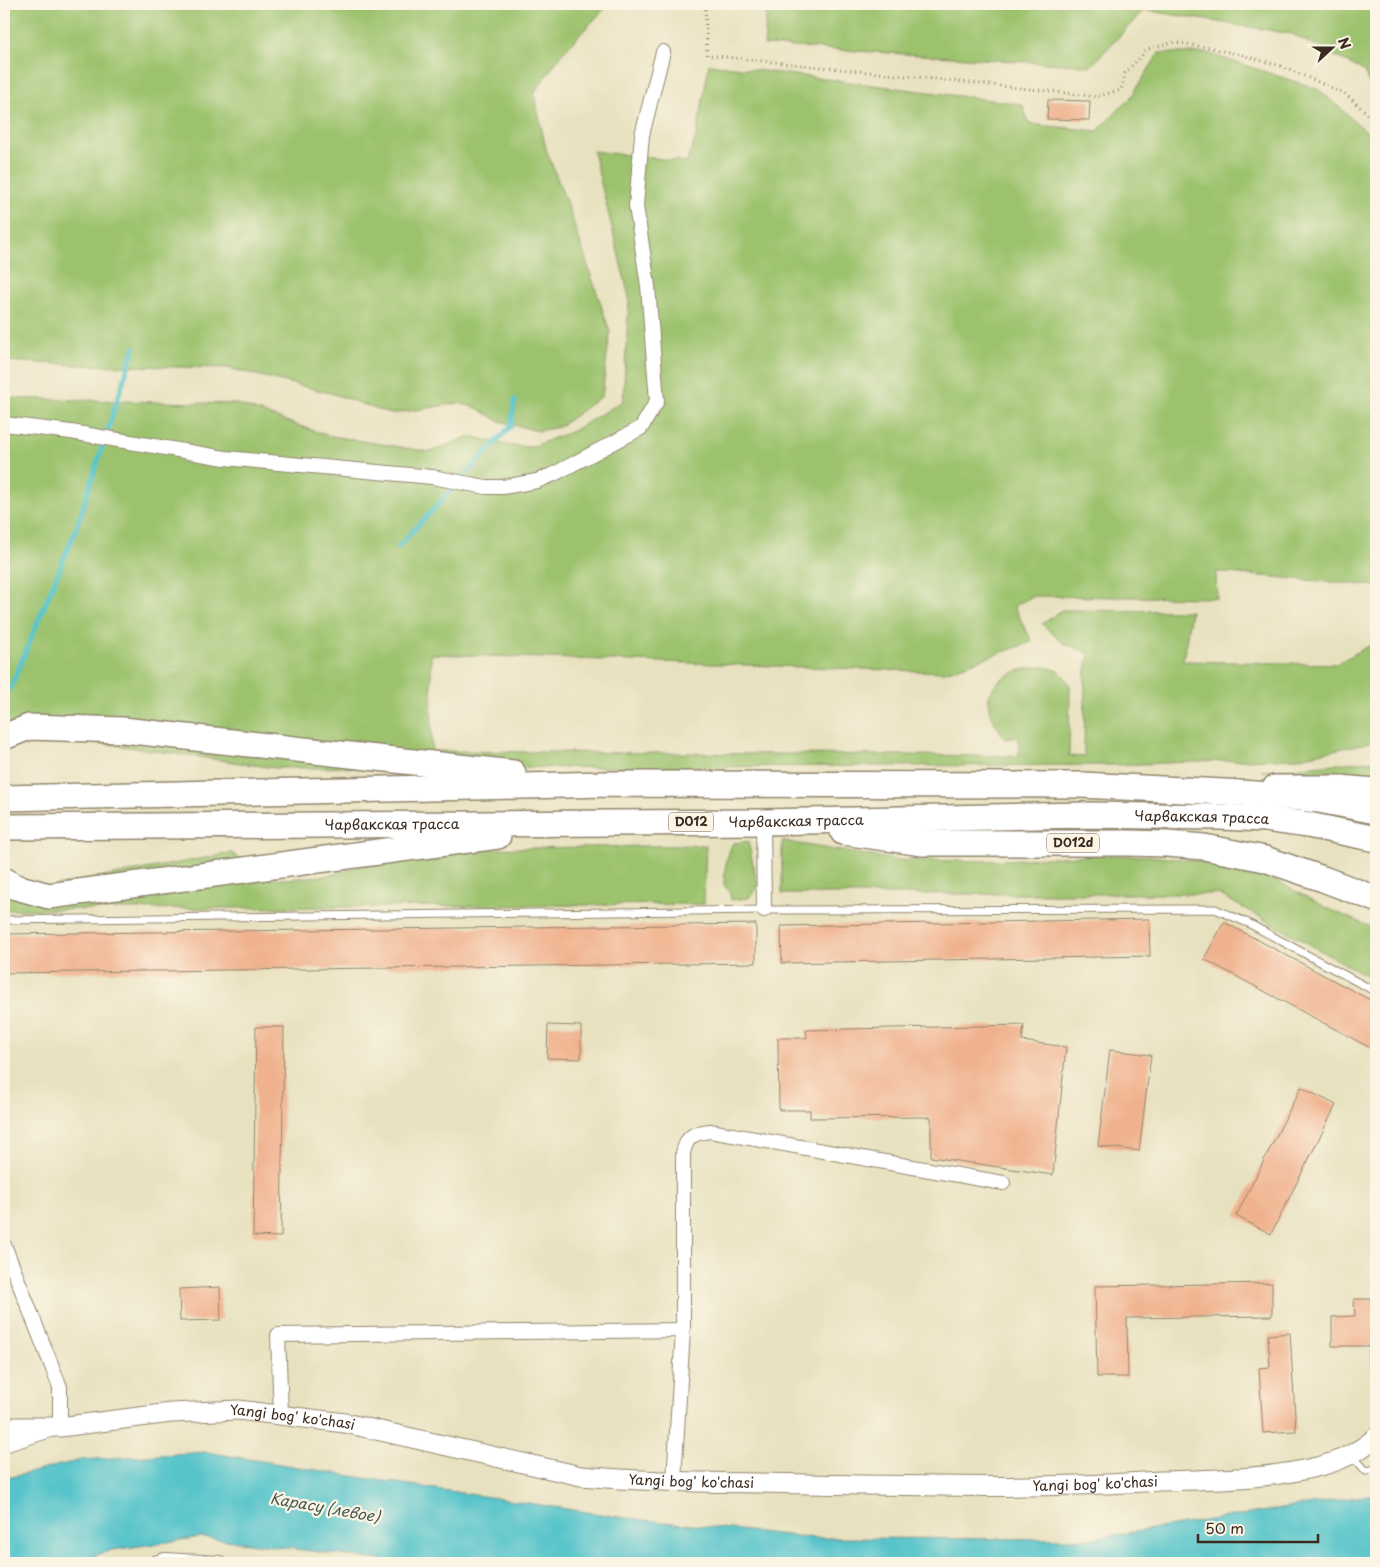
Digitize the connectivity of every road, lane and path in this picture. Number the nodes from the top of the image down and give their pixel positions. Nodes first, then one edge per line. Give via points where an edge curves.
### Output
1 (705, 4) edge
2 (663, 52) dead end
3 (1376, 133) edge
4 (4, 424) edge
5 (4, 737) edge
6 (607, 784) junction
7 (1081, 786) junction
8 (1376, 789) edge
9 (4, 798) edge
10 (1376, 810) edge
11 (608, 822) junction
12 (763, 822) junction
13 (4, 827) edge
14 (1376, 839) edge
15 (4, 880) edge
16 (1376, 899) edge
17 (764, 910) junction
18 (4, 920) edge
19 (1376, 992) edge
20 (1002, 1183) dead end
21 (4, 1245) edge
22 (683, 1330) junction
23 (281, 1415) junction
24 (4, 1427) edge
25 (60, 1427) junction
26 (1376, 1437) edge
27 (4, 1446) edge
28 (1352, 1455) junction
29 (1376, 1469) edge
30 (674, 1481) junction
31 (156, 1563) edge
32 (219, 1563) edge

1 - 3 path via 707,55 1096,98 1121,90 1125,73 1148,49 1175,42 1242,54 1281,66 1344,93 1367,113
2 - 4 street via 642,135 636,206 648,286 657,401 641,428 537,481 486,487 432,477 225,458
5 - 6 highway via 29,726 123,730
6 - 7 highway, Чарвакская трасса
6 - 9 highway, Чарвакская трасса
7 - 8 main road via 1330,786
7 - 10 highway, Чарвакская трасса via 1271,795
11 - 12 highway, Чарвакская трасса / D012
11 - 13 highway, Чарвакская трасса / D012
11 - 15 highway via 49,896 16,888
12 - 14 highway, Чарвакская трасса / D012 via 1220,817 1308,825
12 - 16 highway, D012d via 923,844 1129,843 1204,847 1265,860
12 - 17 street
17 - 18 lane
17 - 19 lane via 1215,909 1248,923
20 - 22 street via 710,1131 699,1132 685,1142 683,1152
21 - 25 street via 60,1387
22 - 23 street via 278,1335
22 - 30 street
23 - 25 main road, Yangi bog' ko'chasi via 238,1410 204,1411
23 - 30 main road, Yangi bog' ko'chasi via 344,1423 581,1476
24 - 25 main road, Yangi bog' ko'chasi
25 - 27 street
26 - 28 main road, Yangi bog' ko'chasi
28 - 29 lane via 1366,1471
28 - 30 main road, Yangi bog' ko'chasi via 1317,1467 1274,1475 1039,1487
31 - 32 street via 165,1560

